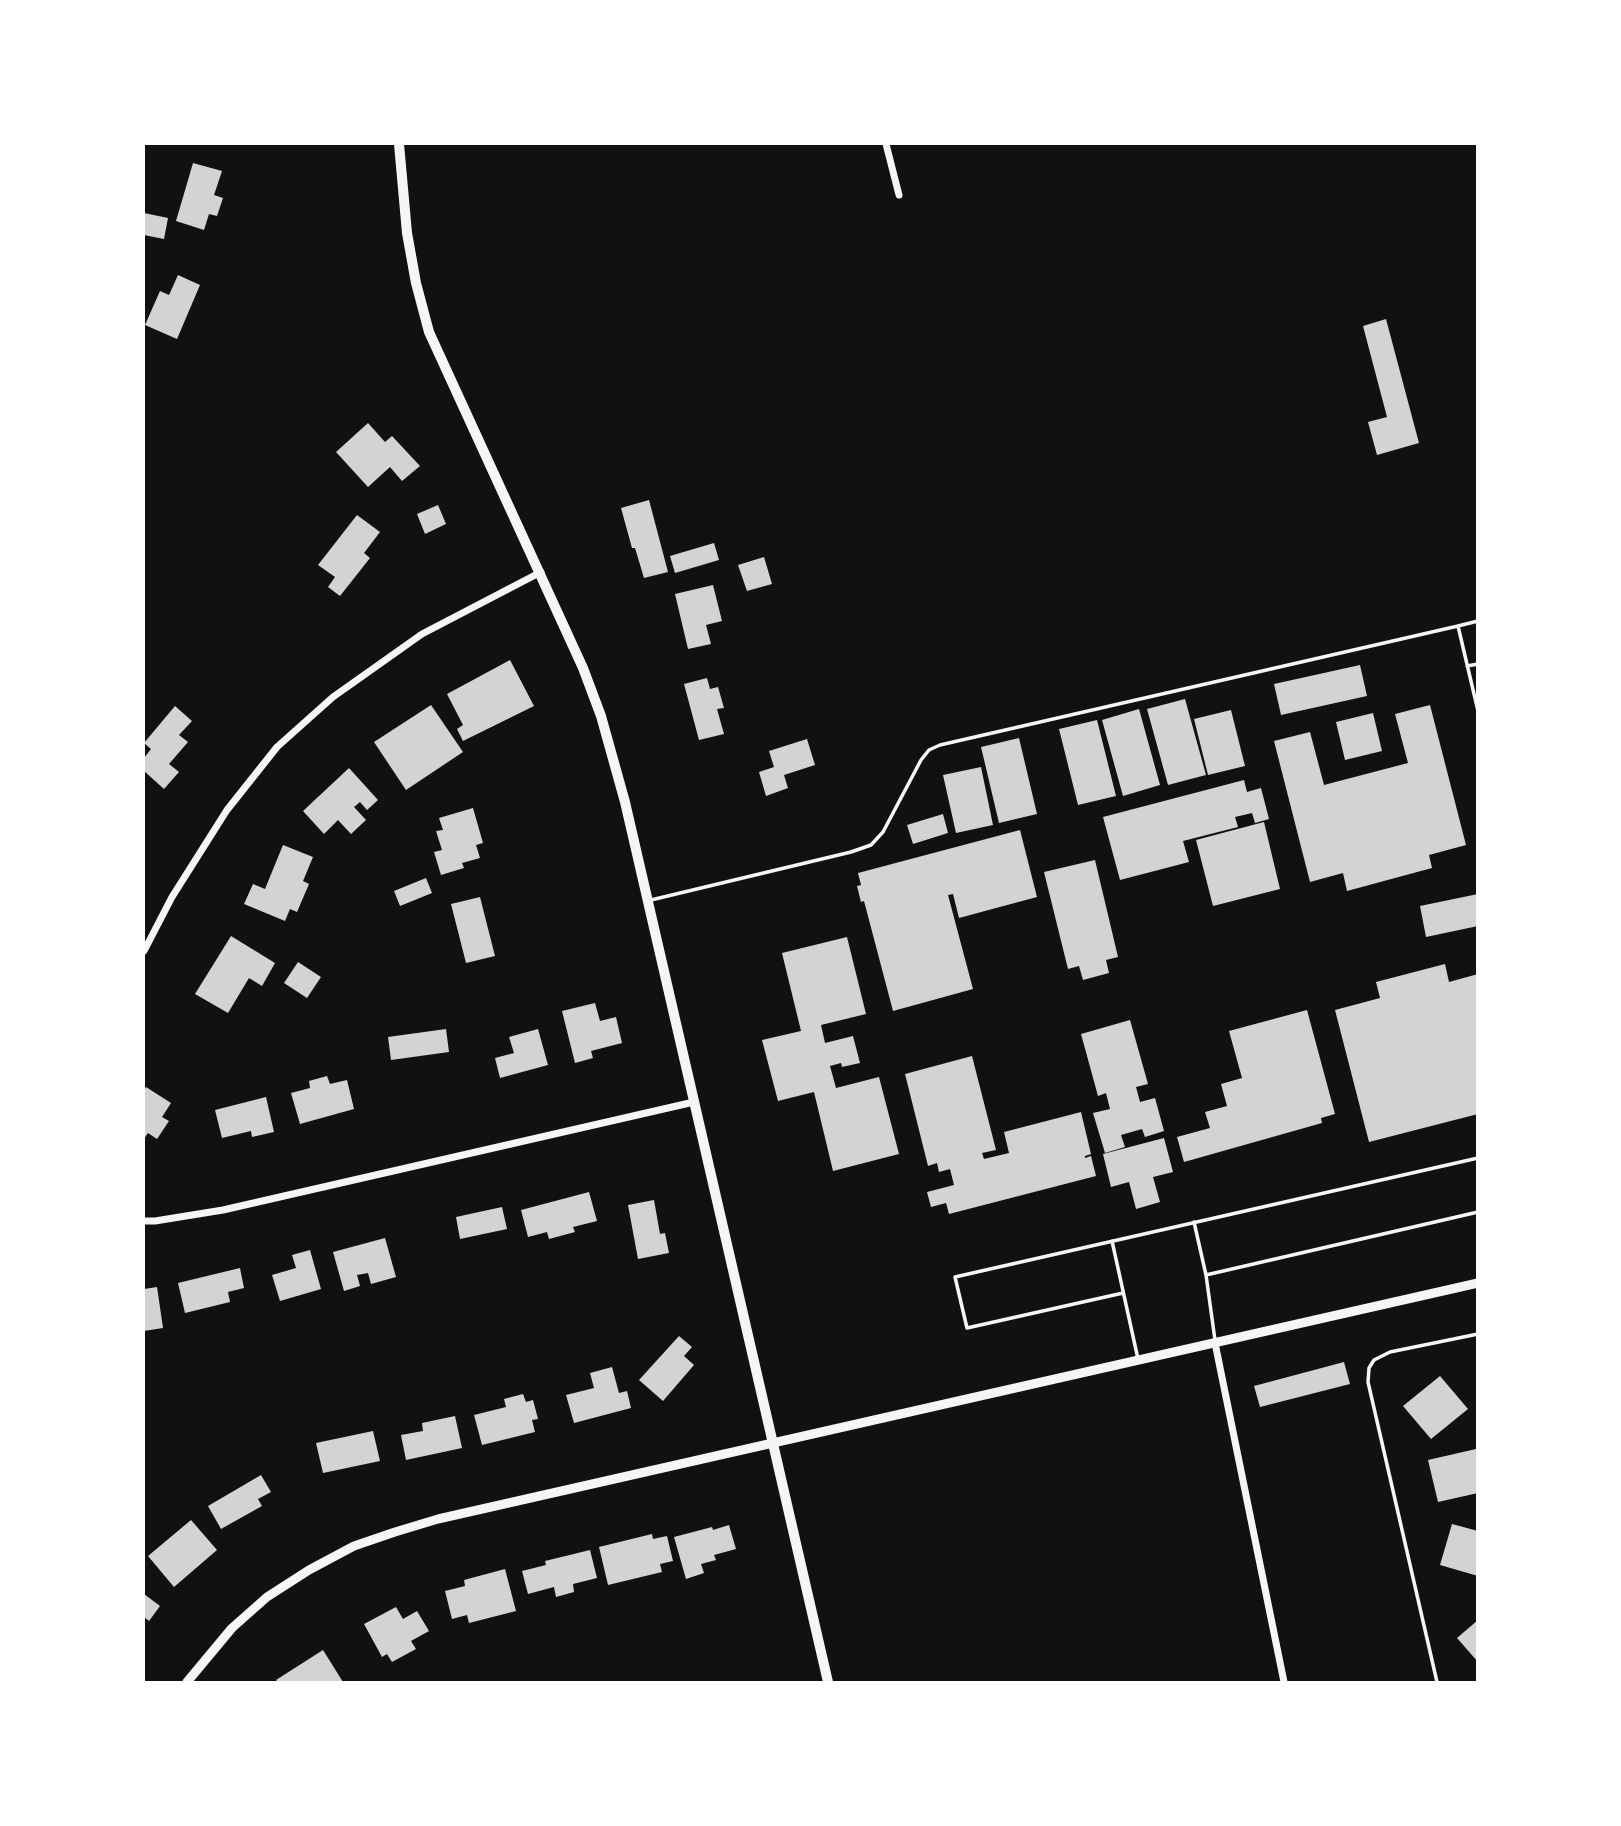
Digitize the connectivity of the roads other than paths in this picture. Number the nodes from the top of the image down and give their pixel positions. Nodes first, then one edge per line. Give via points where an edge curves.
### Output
1 (399, 144) edge
2 (886, 144) edge
3 (899, 195) dead end
4 (541, 572) junction
5 (1478, 621) edge
6 (1458, 625) junction
7 (1478, 664) edge
8 (1467, 666) junction
9 (1478, 712) edge
10 (649, 901) junction
11 (144, 951) edge
12 (694, 1102) junction
13 (1478, 1158) edge
14 (1478, 1212) edge
15 (144, 1221) edge
16 (1194, 1222) junction
17 (1112, 1241) junction
18 (1206, 1275) junction
19 (1478, 1283) edge
20 (1123, 1293) junction
21 (1478, 1334) edge
22 (1215, 1343) junction
23 (1138, 1360) junction
24 (773, 1444) junction
25 (187, 1682) edge
26 (828, 1682) edge
27 (1284, 1682) edge
28 (1437, 1682) edge

1 - 4 main road via 407,233 429,332
2 - 3 street
4 - 10 main road via 601,716
4 - 11 street via 422,634 333,697 277,747 227,810
5 - 6 lane
6 - 8 lane
6 - 10 lane via 940,745 921,760 883,832 871,845
7 - 8 lane
8 - 9 lane
10 - 12 main road
12 - 15 street via 223,1210
12 - 24 main road
13 - 16 lane
14 - 18 lane
16 - 17 lane
16 - 18 lane
17 - 20 lane
17 - 20 lane via 954,1277 967,1328
18 - 22 lane
19 - 22 street
20 - 23 lane
21 - 28 lane via 1391,1352 1374,1360 1369,1368 1368,1382
22 - 23 street
22 - 27 street
23 - 24 street
24 - 25 street via 438,1519 354,1546 267,1597 232,1628
24 - 26 main road

